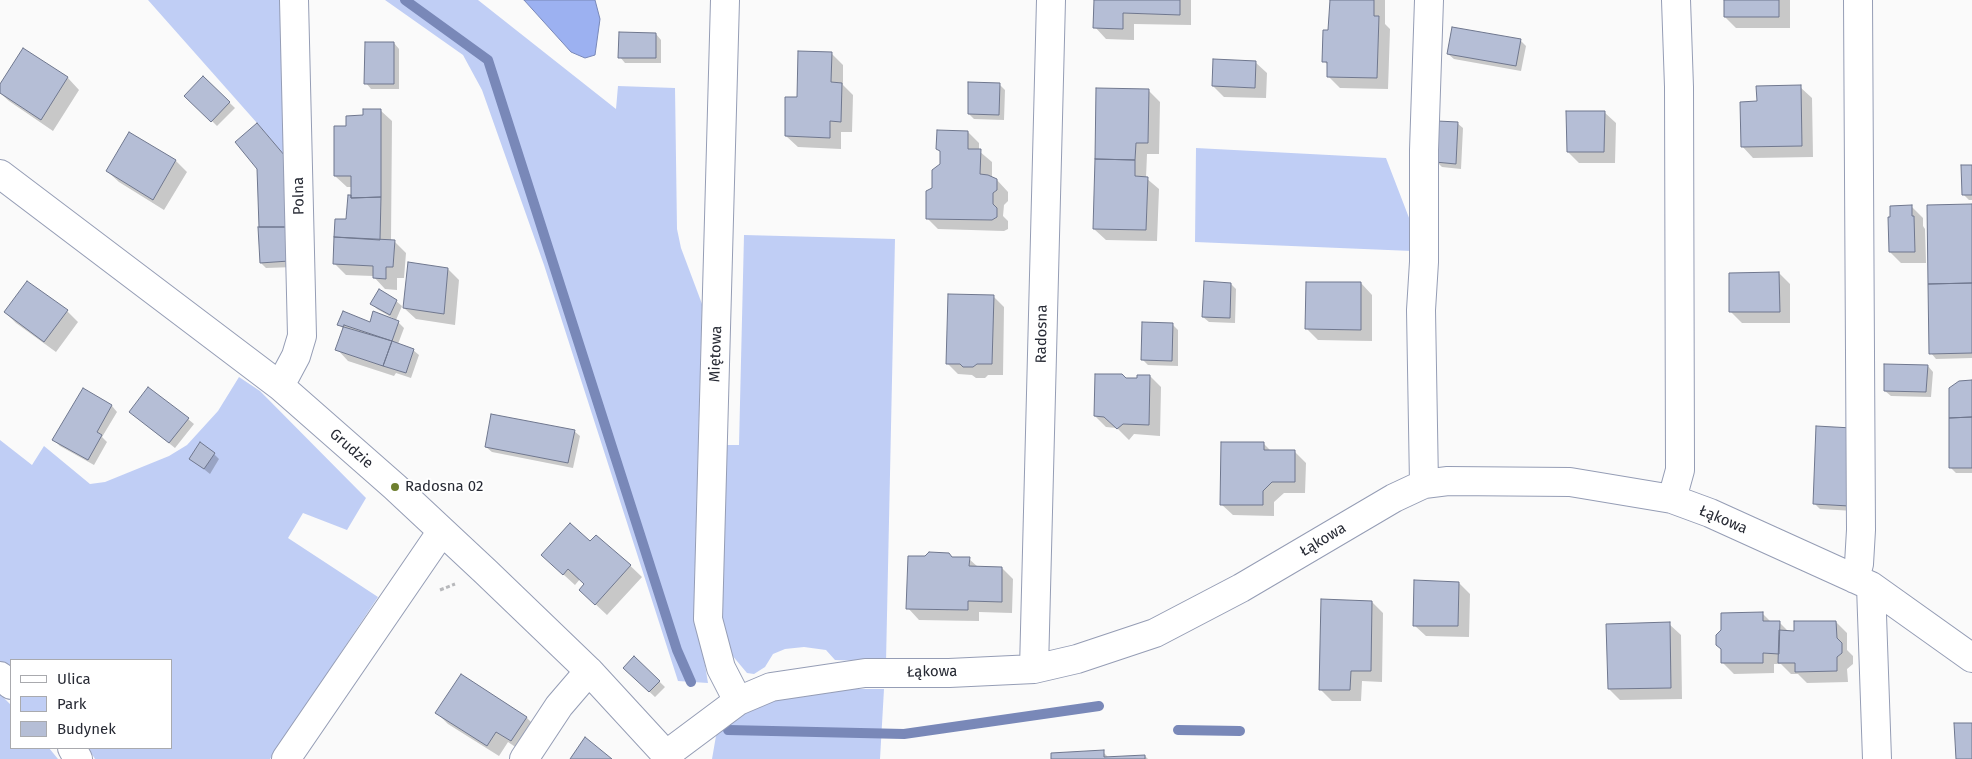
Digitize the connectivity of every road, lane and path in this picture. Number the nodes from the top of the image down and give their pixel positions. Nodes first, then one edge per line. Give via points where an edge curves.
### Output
1 (294, 0) edge
2 (725, 0) edge
3 (1051, 0) edge
4 (1429, 0) edge
5 (1676, 0) edge
6 (1858, 0) edge
7 (0, 174) edge
8 (280, 386) junction
9 (1424, 484) junction
10 (1672, 499) junction
11 (442, 531) junction
12 (1863, 582) junction
13 (1972, 658) edge
14 (1034, 669) junction
15 (589, 671) junction
16 (0, 676) edge
17 (10, 684) edge
18 (738, 701) junction
19 (668, 756) edge
20 (286, 759) edge
21 (524, 759) edge
22 (1877, 759) edge

1 - 8 street, Polna via 302,336 296,356
2 - 18 street, Miętowa via 708,619 721,668
3 - 14 street, Radosna
4 - 9 street via 1421,310
5 - 10 street via 1680,470
6 - 12 street via 1859,564
7 - 8 street, Grudzie
8 - 11 street, Grudzie
9 - 10 street, Łąkowa via 1448,481 1570,482
9 - 14 street, Łąkowa via 1155,633 1078,659
10 - 12 street, Łąkowa
11 - 15 street, Grudzie
11 - 20 street
12 - 13 street, Łąkowa
12 - 22 street
14 - 18 street, Łąkowa via 865,673 771,687
15 - 19 street, Grudzie
15 - 21 street via 559,706
16 - 17 street
18 - 19 street, Łąkowa

